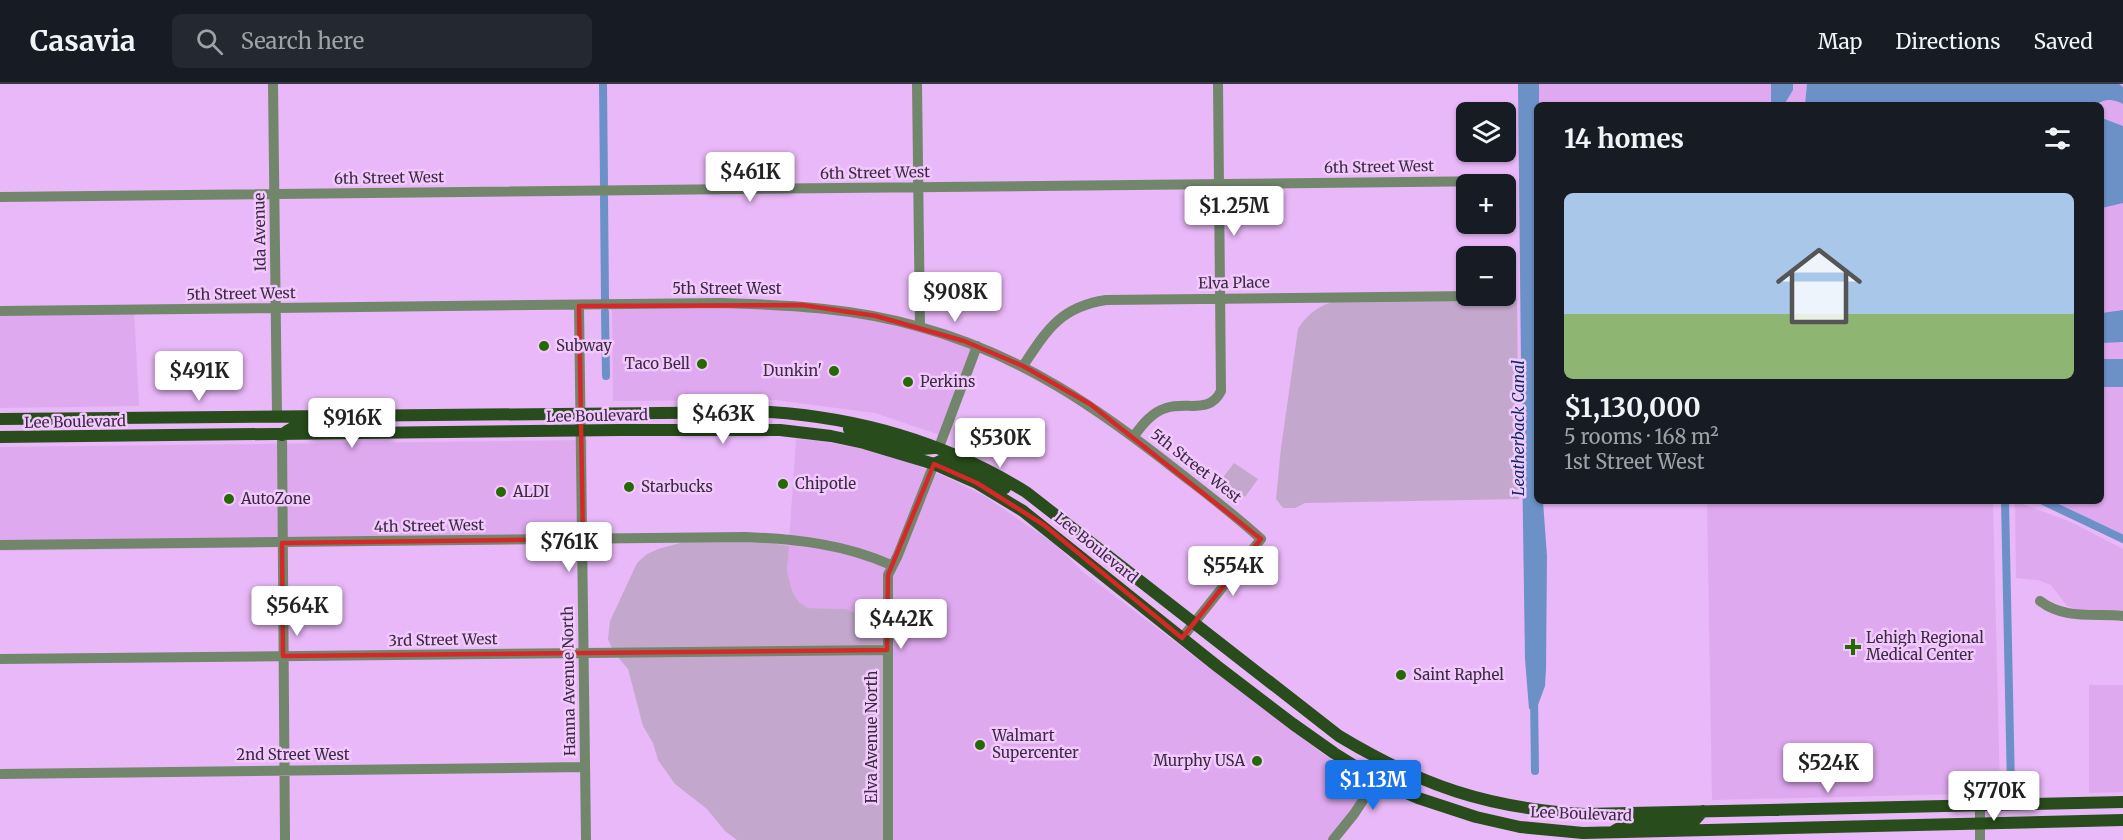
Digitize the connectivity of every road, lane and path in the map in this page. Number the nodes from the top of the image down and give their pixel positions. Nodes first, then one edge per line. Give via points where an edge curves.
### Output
1 (273, 84) edge
2 (917, 84) edge
3 (1218, 84) edge
4 (1456, 181) edge
5 (1219, 184) junction
6 (918, 187) junction
7 (274, 194) junction
8 (0, 197) edge
9 (1456, 296) edge
10 (1221, 299) junction
11 (579, 306) junction
12 (276, 309) junction
13 (0, 311) edge
14 (920, 327) junction
15 (977, 346) junction
16 (1023, 366) junction
17 (581, 413) junction
18 (399, 415) junction
19 (277, 416) junction
20 (0, 419) edge
21 (582, 431) junction
22 (796, 432) junction
23 (282, 435) junction
24 (148, 436) junction
25 (1134, 436) junction
26 (0, 437) edge
27 (939, 447) junction
28 (934, 464) junction
29 (1065, 523) junction
30 (583, 539) junction
31 (282, 543) junction
32 (0, 545) edge
33 (891, 565) junction
34 (2040, 601) dead end
35 (2123, 616) edge
36 (1194, 624) junction
37 (1182, 638) junction
38 (887, 650) junction
39 (584, 653) junction
40 (283, 656) junction
41 (0, 659) edge
42 (1387, 764) junction
43 (585, 767) junction
44 (285, 771) junction
45 (0, 774) edge
46 (1377, 780) junction
47 (2123, 801) edge
48 (1980, 805) junction
49 (1704, 811) junction
50 (2123, 820) edge
51 (1980, 824) junction
52 (1612, 832) junction
53 (285, 840) edge
54 (586, 840) edge
55 (888, 840) edge
56 (1333, 840) edge
57 (1980, 840) edge

1 - 7 street, Ida Avenue
2 - 6 street
3 - 5 street
4 - 5 street, 6th Street West
5 - 6 street, 6th Street West
5 - 10 street
6 - 7 street, 6th Street West
6 - 14 street
7 - 8 street, 6th Street West
7 - 12 street, Ida Avenue
9 - 10 street, Elva Place
10 - 16 street, Elva Place via 1116,299 1082,305 1050,327
10 - 25 street via 1221,391 1216,401 1208,405 1166,407 1156,412
11 - 12 street, 5th Street West
11 - 14 street, 5th Street West via 802,305
11 - 17 street, Hanna Avenue North
12 - 13 street, 5th Street West
12 - 19 street, Ida Avenue
14 - 15 street, 5th Street West
15 - 16 street, 5th Street West
15 - 27 street
16 - 25 street, 5th Street West via 1090,404
17 - 18 main road, Lee Boulevard
17 - 21 street, Hanna Avenue North
17 - 27 main road, Lee Boulevard via 800,414 869,425
18 - 19 main road, Lee Boulevard
18 - 23 main road via 388,423 299,425
19 - 20 main road, Lee Boulevard
19 - 24 main road via 257,425 165,426
21 - 22 main road, Lee Boulevard
21 - 23 main road, Lee Boulevard
21 - 30 street, Hanna Avenue North
22 - 27 main road via 814,423 922,449
22 - 28 main road, Lee Boulevard via 864,443
23 - 24 main road, Lee Boulevard
23 - 31 street
24 - 26 main road, Lee Boulevard
25 - 36 street, 5th Street West via 1261,539
27 - 29 main road, Lee Boulevard via 1026,492
28 - 29 main road via 949,461
28 - 33 street, Elva Avenue North
28 - 37 main road, Lee Boulevard via 976,483 1030,516
29 - 36 main road, Lee Boulevard
30 - 31 street, 4th Street West
30 - 33 street, 4th Street West via 789,539 834,545
30 - 39 street, Hanna Avenue North
31 - 32 street, 4th Street West
31 - 40 street
33 - 38 street, Elva Avenue North via 886,588
34 - 35 street via 2076,615
36 - 37 street, 5th Street West
36 - 42 main road, Lee Boulevard via 1331,730
37 - 46 main road, Lee Boulevard via 1293,724
38 - 39 street, 3rd Street West
38 - 55 street, Elva Avenue North
39 - 40 street, 3rd Street West
39 - 43 street, Hanna Avenue North
40 - 41 street, 3rd Street West
40 - 44 street
42 - 46 street
42 - 49 main road, Lee Boulevard via 1456,793 1511,807 1584,814
43 - 44 street, 2nd Street West
43 - 54 street, Hanna Avenue North
44 - 45 street, 2nd Street West
44 - 53 street
46 - 52 main road, Lee Boulevard via 1454,811 1500,823 1558,831
46 - 56 street
47 - 48 main road, Lee Boulevard
48 - 49 main road, Lee Boulevard
48 - 51 street
49 - 52 main road via 1694,820 1630,822
50 - 51 main road, Lee Boulevard
51 - 52 main road, Lee Boulevard
51 - 57 street

